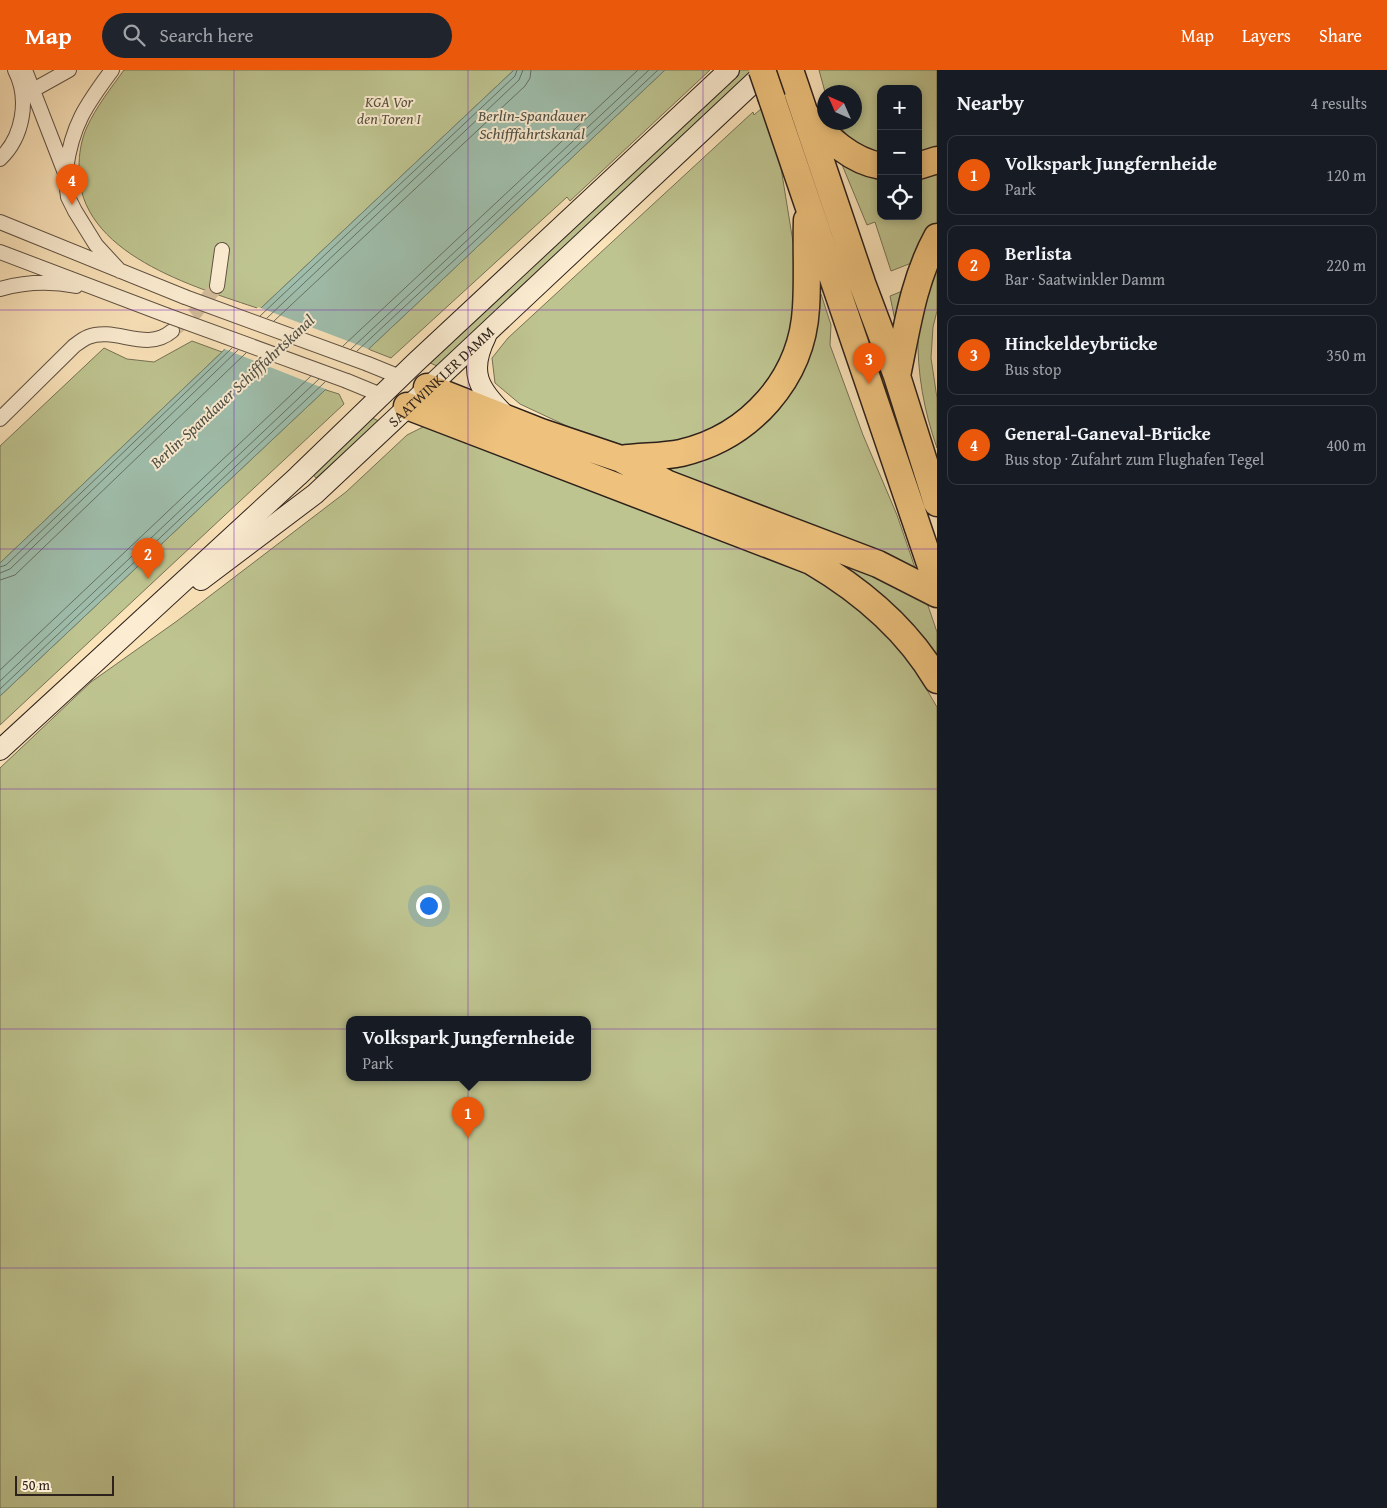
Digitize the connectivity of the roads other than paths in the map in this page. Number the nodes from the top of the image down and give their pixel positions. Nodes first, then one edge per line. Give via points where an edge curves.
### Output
1 (15, 70) edge
2 (25, 70) edge
3 (69, 70) edge
4 (112, 70) edge
5 (729, 70) edge
6 (762, 70) edge
7 (767, 70) edge
8 (791, 75) edge
9 (29, 93) junction
10 (805, 113) junction
11 (0, 160) edge
12 (937, 160) edge
13 (877, 165) edge
14 (922, 165) edge
15 (65, 172) junction
16 (807, 200) junction
17 (0, 222) edge
18 (937, 237) edge
19 (222, 250) dead end
20 (0, 252) edge
21 (120, 271) junction
22 (217, 286) tunnel mouth
23 (0, 289) edge
24 (110, 293) junction
25 (491, 328) junction
26 (172, 332) tunnel mouth
27 (897, 376) junction
28 (400, 377) junction
29 (427, 387) junction
30 (381, 395) junction
31 (407, 406) junction
32 (0, 419) edge
33 (509, 419) junction
34 (621, 459) junction
35 (298, 476) junction
36 (315, 494) junction
37 (937, 503) edge
38 (937, 584) edge
39 (937, 594) edge
40 (96, 660) junction
41 (937, 680) edge
42 (0, 750) edge

1 - 9 street
2 - 9 street
3 - 9 street
4 - 15 street via 76,123
5 - 28 main road, SAATWINKLER DAMM
6 - 16 highway, bridge
7 - 25 main road, SAATWINKLER DAMM
8 - 10 highway
9 - 11 street via 16,140
9 - 15 street
10 - 13 highway via 843,149
10 - 27 highway
12 - 14 highway
15 - 21 street via 68,197 84,230
16 - 34 highway via 806,308 799,348 780,387 747,422 707,445 681,453
16 - 38 highway
17 - 21 street
18 - 27 highway via 914,290
19 - 22 street
20 - 24 street
21 - 24 street
21 - 28 street, bridge
23 - 24 street via 47,282
24 - 30 street, bridge
25 - 29 main road, SAATWINKLER DAMM
25 - 33 main road via 479,350 478,378 485,394
26 - 32 street via 164,338 142,341 113,335 88,337 74,346
27 - 37 highway
28 - 29 main road
28 - 30 main road, SAATWINKLER DAMM
29 - 31 main road, SAATWINKLER DAMM
29 - 33 highway
30 - 31 main road
30 - 35 main road, SAATWINKLER DAMM
31 - 36 main road, SAATWINKLER DAMM
31 - 41 highway via 811,561 850,585 891,620 908,638
33 - 34 highway
34 - 39 highway via 668,484 840,549 896,572
35 - 36 main road
35 - 40 main road, SAATWINKLER DAMM
36 - 40 main road, SAATWINKLER DAMM
40 - 42 main road, SAATWINKLER DAMM

